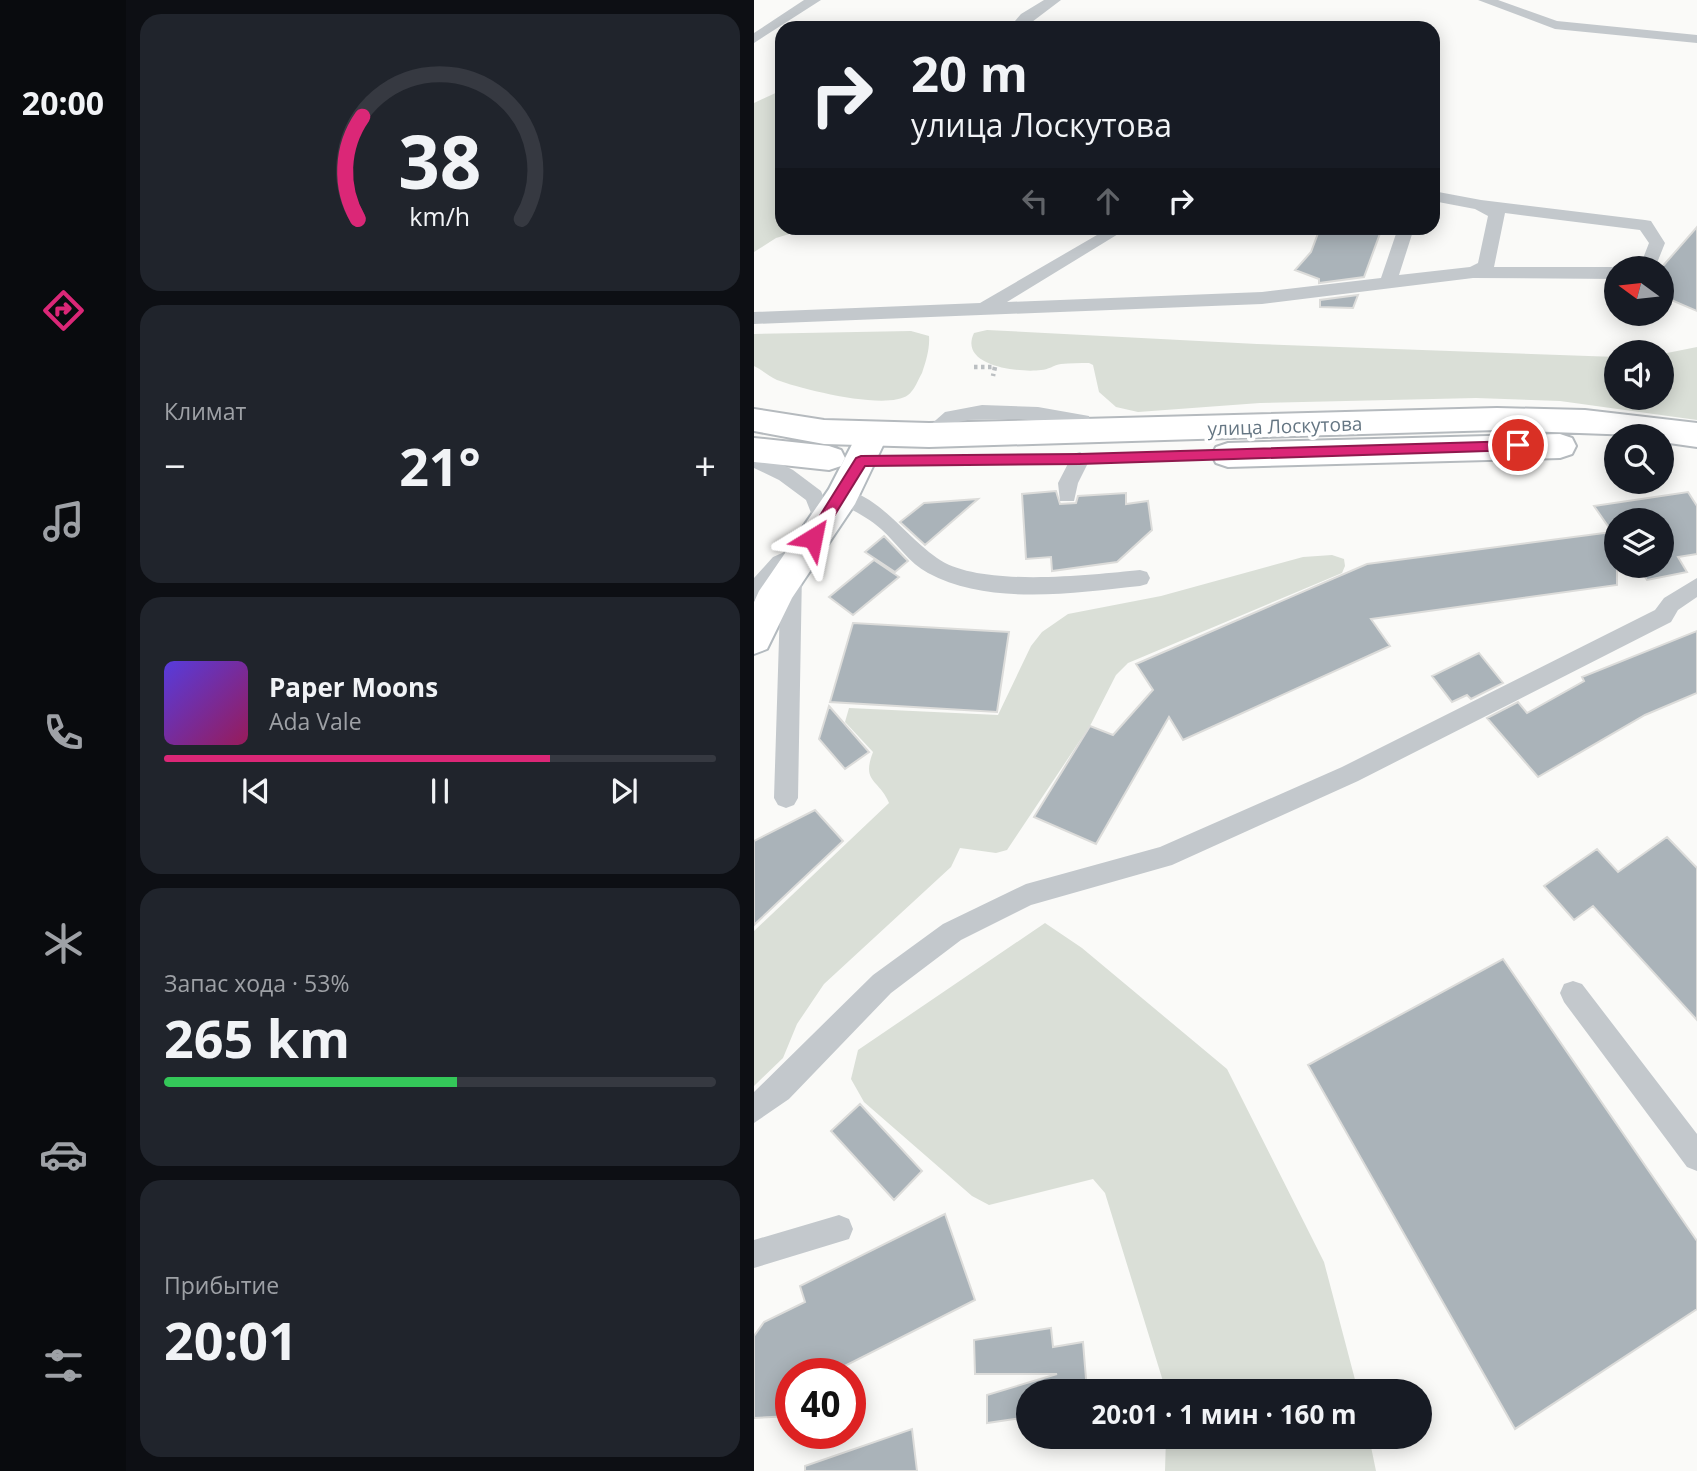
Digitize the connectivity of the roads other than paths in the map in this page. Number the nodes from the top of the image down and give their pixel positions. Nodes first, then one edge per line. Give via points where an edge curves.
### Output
1 (814, 0) edge
2 (1054, 0) edge
3 (1485, 0) edge
4 (778, 21) edge
5 (1022, 21) edge
6 (775, 23) edge
7 (756, 34) edge
8 (1697, 39) edge
9 (1440, 197) edge
10 (1480, 205) junction
11 (1109, 235) edge
12 (1404, 235) edge
13 (1652, 256) edge
14 (1473, 272) junction
15 (1604, 274) edge
16 (1389, 281) junction
17 (982, 310) junction
18 (754, 318) edge
19 (757, 426) edge
20 (1697, 435) edge
21 (1081, 446) junction
22 (866, 448) junction
23 (1604, 449) edge
24 (1674, 456) edge
25 (754, 457) edge
26 (1697, 459) edge
27 (843, 495) junction
28 (1067, 496) dead end
29 (824, 523) junction
30 (797, 561) junction
31 (1140, 579) dead end
32 (1697, 586) edge
33 (754, 592) edge
34 (754, 639) edge
35 (786, 798) dead end
36 (1572, 993) dead end
37 (754, 1109) edge
38 (1697, 1157) edge
39 (839, 1230) dead end
40 (754, 1254) edge

1 - 4 lane
2 - 5 lane
3 - 8 lane via 1555,25
6 - 7 lane
9 - 10 lane
10 - 13 lane via 1645,225 1657,243
10 - 14 lane via 1497,214 1486,265
11 - 17 lane
12 - 16 lane
14 - 15 lane
14 - 16 lane
16 - 17 lane via 1262,298
17 - 18 lane
19 - 22 main road
20 - 21 main road, улица Лоскутова via 1585,421 1497,418
21 - 22 main road, улица Лоскутова
21 - 22 main road, улица Лоскутова via 929,435
21 - 23 main road, улица Лоскутова via 1543,444
21 - 28 lane
22 - 27 main road
24 - 26 main road
25 - 29 lane via 814,496
27 - 29 main road
27 - 31 lane via 887,523 936,568 968,578 1064,586
29 - 30 main road
30 - 33 lane via 780,563
30 - 34 main road
30 - 35 lane
32 - 37 lane via 1671,604 1663,616 1350,774 1163,857 1026,895 952,932 882,985
36 - 38 lane
39 - 40 lane

